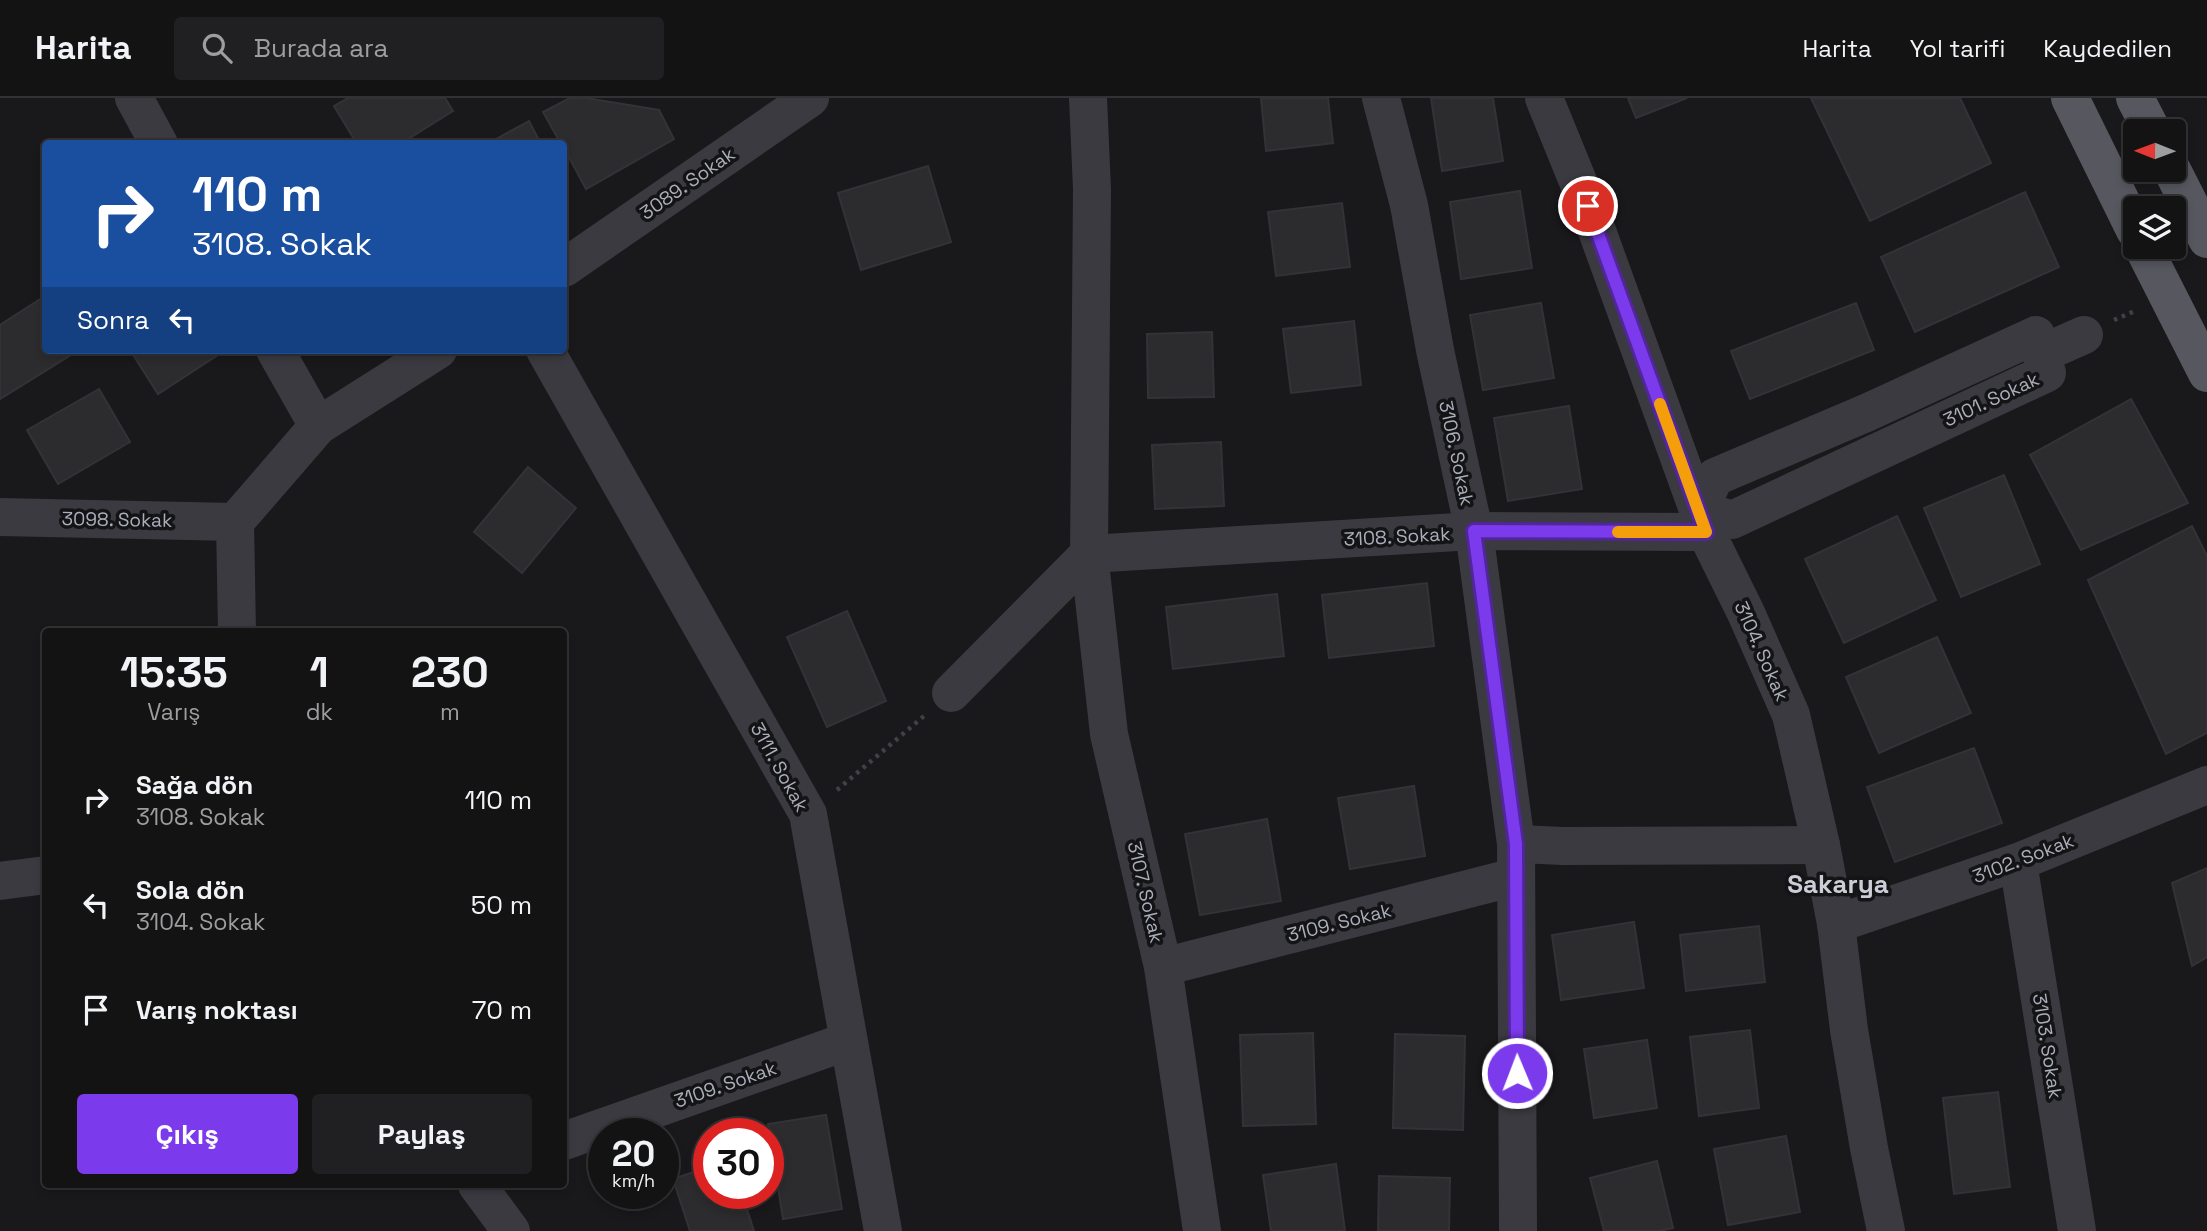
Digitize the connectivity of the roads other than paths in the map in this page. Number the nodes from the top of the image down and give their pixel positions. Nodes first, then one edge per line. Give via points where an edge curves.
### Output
1 (134, 98) edge
2 (810, 98) edge
3 (1088, 98) edge
4 (1381, 98) edge
5 (1544, 98) edge
6 (2070, 98) edge
7 (2135, 98) edge
8 (2146, 119) edge
9 (157, 140) edge
10 (2178, 182) edge
11 (2123, 206) edge
12 (2207, 239) edge
13 (2149, 259) edge
14 (567, 266) edge
15 (2084, 335) road end
16 (277, 354) edge
17 (432, 354) edge
18 (547, 354) edge
19 (2207, 373) edge
20 (318, 426) junction
21 (0, 517) edge
22 (1703, 521) junction
23 (235, 522) junction
24 (1474, 531) junction
25 (1089, 554) junction
26 (237, 628) edge
27 (951, 693) road end
28 (2207, 785) edge
29 (1821, 845) junction
30 (1515, 861) junction
31 (2018, 862) junction
32 (42, 876) edge
33 (0, 881) edge
34 (1836, 924) junction
35 (1163, 967) junction
36 (848, 1041) junction
37 (567, 1140) edge
38 (479, 1188) edge
39 (511, 1231) edge
40 (883, 1231) edge
41 (1202, 1231) edge
42 (1518, 1231) edge
43 (1886, 1231) edge
44 (2077, 1231) edge

1 - 9 street
2 - 14 street, 3089. Sokak
3 - 25 street, 3107. Sokak via 1092,189
4 - 24 street, 3106. Sokak via 1409,205
5 - 22 street, 3104. Sokak
6 - 11 main road
7 - 8 main road
10 - 12 main road
13 - 19 main road
15 - 22 street, 3101. Sokak via 2041,354 2036,335 1715,477
16 - 20 street
17 - 20 street
18 - 36 street, 3111. Sokak via 808,814
20 - 23 street
21 - 23 street, 3098. Sokak
22 - 24 street, 3108. Sokak
22 - 29 street, 3104. Sokak via 1791,715
23 - 26 street
24 - 25 street, 3108. Sokak
24 - 30 street, 3106. Sokak
25 - 27 street
25 - 35 street, 3107. Sokak via 1109,734
28 - 31 street, 3102. Sokak
29 - 30 street, 3109. Sokak via 1563,846
29 - 34 street, 3104. Sokak
30 - 35 street, 3109. Sokak
30 - 42 street, 3106. Sokak
31 - 34 street, 3102. Sokak
31 - 44 street, 3103. Sokak
32 - 33 street
34 - 43 street, 3104. Sokak via 1849,1030
35 - 41 street, 3107. Sokak
36 - 37 street, 3109. Sokak
36 - 40 street, 3111. Sokak
38 - 39 street

